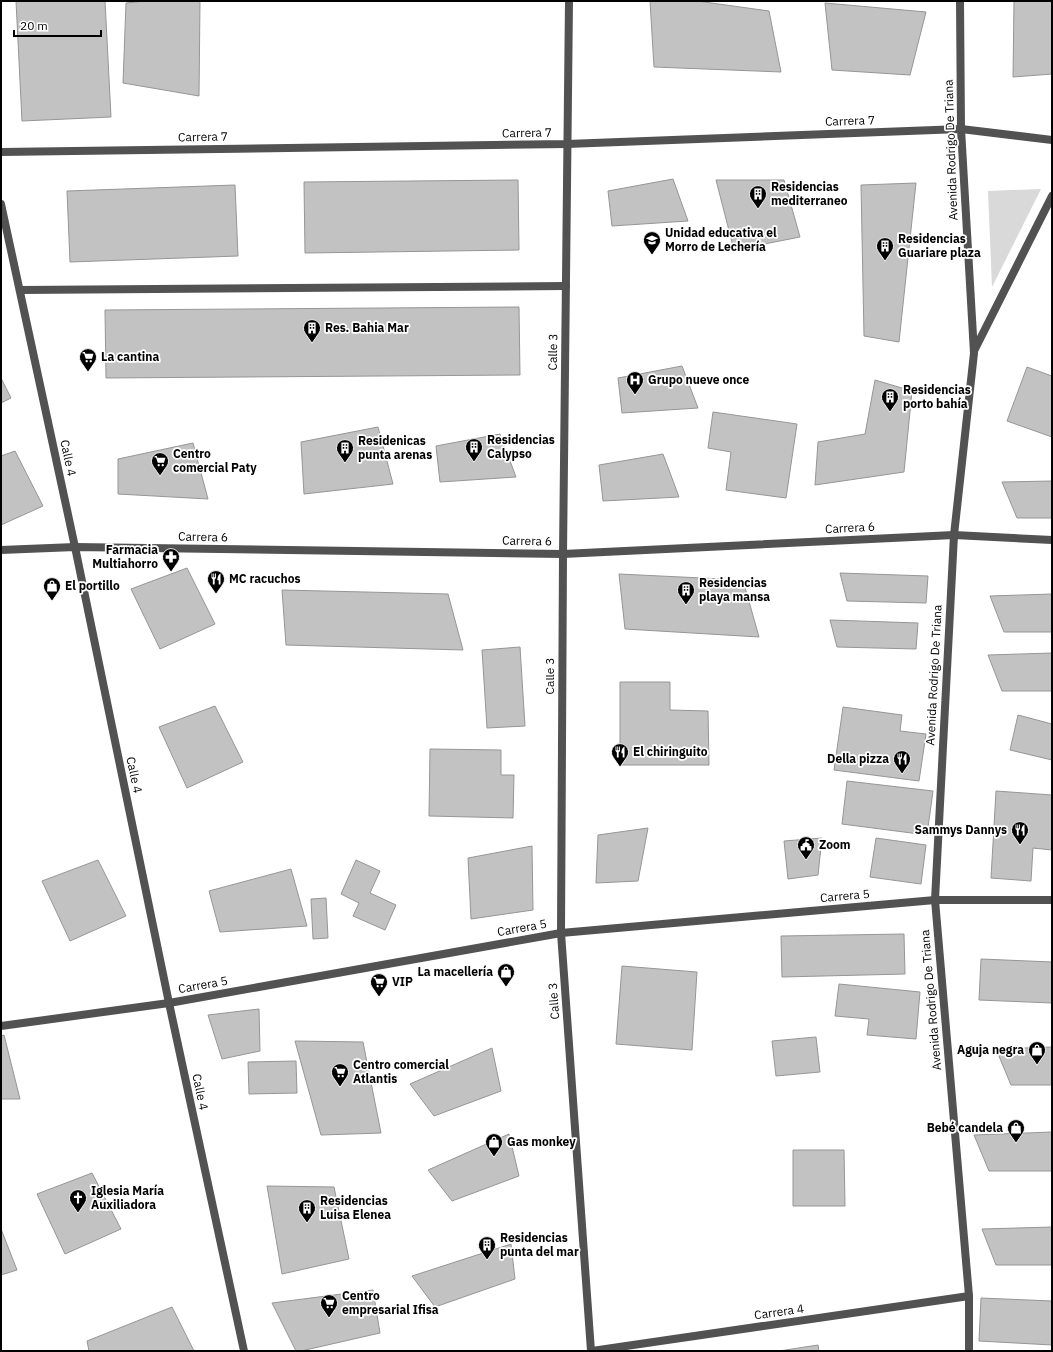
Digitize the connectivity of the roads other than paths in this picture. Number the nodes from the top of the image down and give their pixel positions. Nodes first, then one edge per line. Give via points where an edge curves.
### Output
1 (569, 1) edge
2 (960, 1) edge
3 (961, 129) junction
4 (1052, 140) edge
5 (567, 144) junction
6 (1, 152) edge
7 (1052, 196) edge
8 (1, 204) edge
9 (566, 286) junction
10 (20, 290) junction
11 (974, 353) junction
12 (954, 535) junction
13 (1052, 540) edge
14 (75, 547) junction
15 (1, 550) edge
16 (563, 554) junction
17 (935, 900) junction
18 (1052, 900) edge
19 (561, 933) junction
20 (169, 1003) junction
21 (1, 1026) edge
22 (968, 1296) junction
23 (244, 1351) edge
24 (592, 1351) edge
25 (970, 1351) edge

1 - 5 street, Calle 3
2 - 3 street, Avenida Rodrigo De Triana
3 - 4 street, Carrera 7
3 - 5 street, Carrera 7
3 - 11 street, Avenida Rodrigo De Triana
5 - 6 street, Carrera 7
5 - 9 street, Calle 3
7 - 11 street
8 - 10 street, Calle 4
9 - 10 street
9 - 16 street, Calle 3
10 - 14 street, Calle 4
11 - 12 street, Avenida Rodrigo De Triana
12 - 13 street, Carrera 6
12 - 16 street, Carrera 6
12 - 17 street, Avenida Rodrigo De Triana
14 - 15 street, Carrera 6
14 - 16 street, Carrera 6
14 - 20 street, Calle 4
16 - 19 street, Calle 3
17 - 18 street, Carrera 5
17 - 19 street, Carrera 5
17 - 22 street, Avenida Rodrigo De Triana
19 - 20 street, Carrera 5
19 - 24 street, Calle 3
20 - 21 street, Carrera 5
20 - 23 street, Calle 4
22 - 24 street, Carrera 4
22 - 25 street, Avenida Rodrigo De Triana

